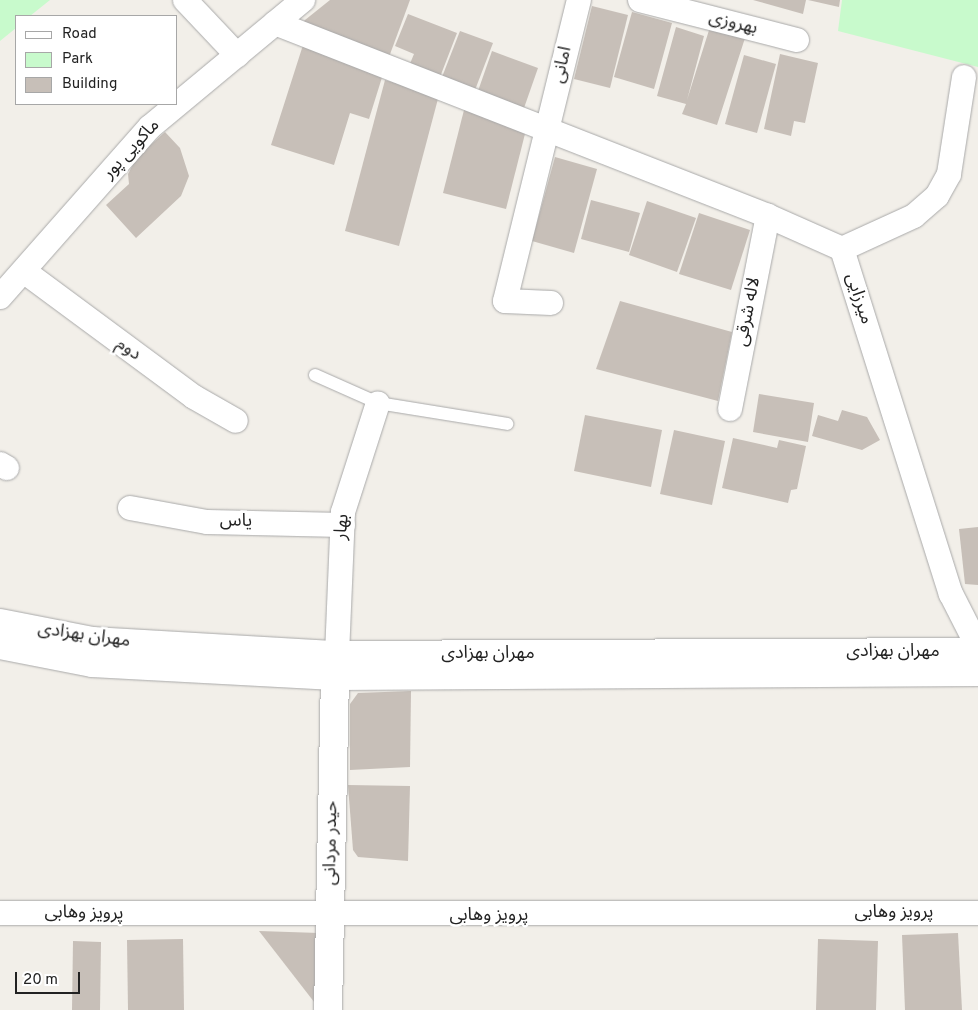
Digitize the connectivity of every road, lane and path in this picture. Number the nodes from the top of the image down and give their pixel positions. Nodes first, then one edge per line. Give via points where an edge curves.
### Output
1 (185, 0) edge
2 (303, 0) edge
3 (579, 0) edge
4 (640, 0) edge
5 (275, 24) junction
6 (797, 40) dead end
7 (237, 55) junction
8 (964, 77) dead end
9 (178, 103) edge
10 (176, 105) edge
11 (548, 131) junction
12 (768, 216) junction
13 (842, 249) junction
14 (25, 272) junction
15 (0, 298) edge
16 (551, 303) dead end
17 (315, 375) dead end
18 (378, 404) junction
19 (730, 409) dead end
20 (236, 421) dead end
21 (507, 424) dead end
22 (130, 508) dead end
23 (343, 525) junction
24 (0, 623) edge
25 (0, 645) edge
26 (978, 647) edge
27 (978, 652) edge
28 (336, 666) junction
29 (978, 672) edge
30 (0, 913) edge
31 (978, 913) edge
32 (330, 916) junction
33 (328, 1010) edge

1 - 7 street
2 - 5 street, ماکویی‌ پور
3 - 11 street, امانی
4 - 6 street, بهروزی
5 - 7 street, ماکویی‌ پور
5 - 11 street, میرزایی
7 - 9 street, ماکویی‌ پور
8 - 13 street via 949,174 938,196 914,216
10 - 14 street, ماکویی‌ پور via 150,126
11 - 12 street, میرزایی
11 - 16 street, امانی via 505,301
12 - 13 street, میرزایی
12 - 19 street, لاله شرقی
13 - 26 street, میرزایی via 951,594
14 - 15 street, ماکویی‌ پور
14 - 20 street, دوم via 194,397
17 - 18 lane
18 - 21 lane
18 - 23 street, بهار
22 - 23 street, یاس via 207,522
23 - 28 street, بهار
24 - 28 street, مهران بهزادی via 92,641
25 - 28 street, مهران بهزادی via 92,663
27 - 28 street, مهران بهزادی
28 - 29 street, مهران بهزادی
28 - 32 street, حیدر مردانی
30 - 32 street, پرویز وهابی
31 - 32 street, پرویز وهابی
32 - 33 street, حیدر مردانی

